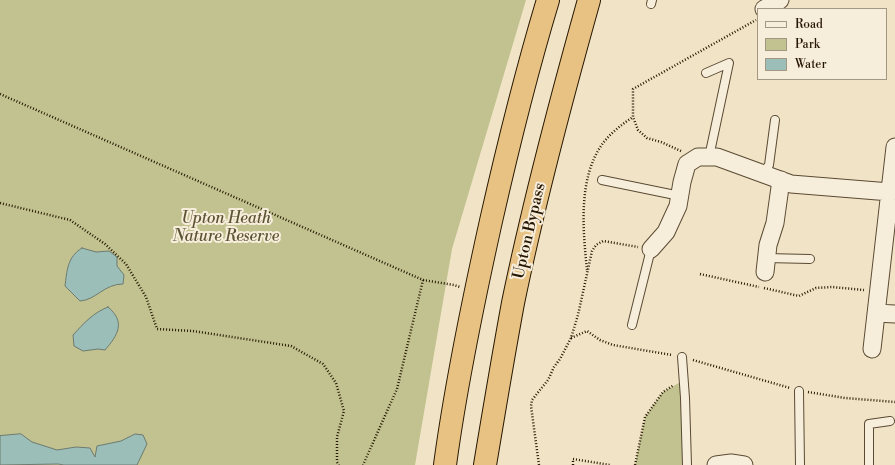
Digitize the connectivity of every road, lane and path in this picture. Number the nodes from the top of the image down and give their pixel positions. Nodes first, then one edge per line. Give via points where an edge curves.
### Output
1 (548, 0) edge
2 (589, 0) edge
3 (780, 0) edge
4 (766, 8) edge
5 (757, 20) edge
6 (706, 73) dead end
7 (0, 94) edge
8 (775, 120) dead end
9 (709, 157) junction
10 (894, 158) edge
11 (687, 164) junction
12 (762, 173) junction
13 (602, 180) dead end
14 (786, 182) junction
15 (890, 192) junction
16 (680, 196) junction
17 (0, 203) edge
18 (651, 249) junction
19 (810, 260) dead end
20 (766, 265) joint
21 (700, 274) dead end
22 (423, 280) junction
23 (878, 292) junction
24 (476, 293) junction
25 (876, 313) junction
26 (895, 314) edge
27 (632, 325) dead end
28 (572, 338) junction
29 (872, 349) dead end
30 (682, 357) junction
31 (684, 380) junction
32 (799, 391) junction
33 (895, 402) edge
34 (890, 421) dead end
35 (339, 465) edge
36 (363, 465) edge
37 (445, 465) edge
38 (485, 465) edge
39 (539, 465) edge
40 (573, 465) edge
41 (610, 465) edge
42 (635, 465) edge
43 (687, 465) edge
44 (716, 465) edge
45 (744, 465) edge
46 (800, 465) edge
47 (869, 465) edge

1 - 24 highway via 512,132
2 - 38 highway, Upton Bypass via 552,134 530,229
3 - 4 street
5 - 11 path via 633,89 633,117 638,130 647,138 681,151
6 - 9 lane via 729,63
7 - 22 path
8 - 12 lane via 769,165
9 - 11 street via 698,157
9 - 12 street via 717,157
10 - 15 street
11 - 16 street
12 - 14 street
13 - 16 lane
14 - 15 street
14 - 20 street via 768,245
15 - 23 street
16 - 18 street via 666,232
17 - 35 path via 70,220 105,244 126,264 146,297 157,329 194,331 291,346 323,364 336,383 344,411 337,437
18 - 27 lane
18 - 28 path via 603,241 596,245 592,251
19 - 20 lane
21 - 23 path via 799,296 816,288 832,287
22 - 24 path via 454,285
22 - 36 path via 397,389
23 - 25 street
24 - 37 highway via 453,408
25 - 26 street
25 - 29 street
28 - 30 path via 587,331 613,345
28 - 39 path via 548,380 532,400
30 - 31 lane
30 - 32 path
31 - 42 path via 663,392 645,417
31 - 43 lane
32 - 33 path
32 - 46 lane
34 - 47 lane via 870,424
40 - 41 path via 573,459
44 - 45 street

